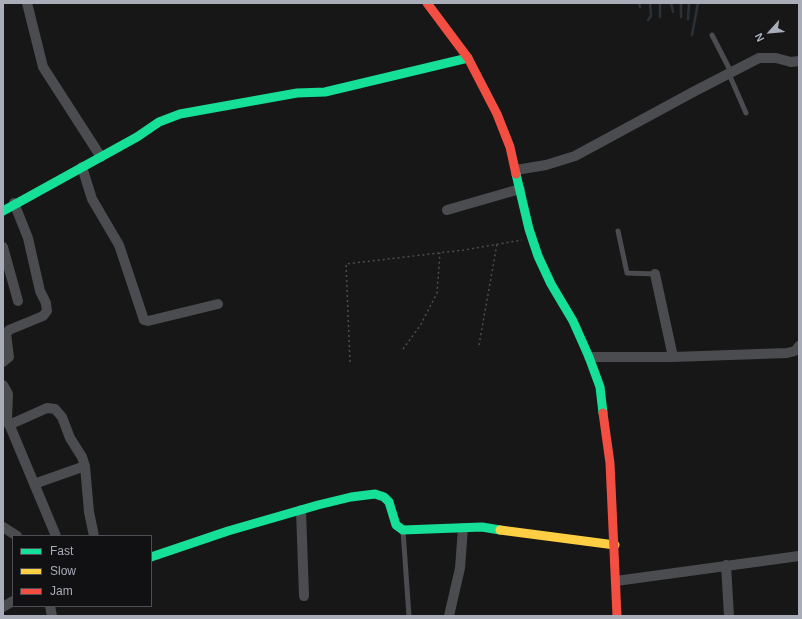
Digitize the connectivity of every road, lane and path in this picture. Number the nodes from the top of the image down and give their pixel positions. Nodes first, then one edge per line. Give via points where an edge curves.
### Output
1 (27, 3) edge
2 (427, 3) edge
3 (712, 35) dead end
4 (468, 58) junction
5 (799, 61) edge
6 (730, 73) junction
7 (746, 114) dead end
8 (101, 157) junction
9 (82, 167) junction
10 (516, 170) junction
11 (520, 189) junction
12 (14, 203) junction
13 (3, 210) edge
14 (447, 210) dead end
15 (618, 231) dead end
16 (532, 238) junction
17 (497, 244) junction
18 (3, 247) edge
19 (440, 253) junction
20 (655, 274) joint
21 (18, 301) dead end
22 (218, 304) dead end
23 (479, 345) dead end
24 (403, 349) dead end
25 (798, 349) edge
26 (589, 357) junction
27 (673, 357) junction
28 (3, 362) edge
29 (350, 362) dead end
30 (3, 385) edge
31 (6, 417) edge
32 (85, 466) junction
33 (34, 484) junction
34 (301, 510) junction
35 (3, 527) edge
36 (464, 528) junction
37 (403, 530) junction
38 (15, 535) edge
39 (56, 535) edge
40 (94, 535) edge
41 (615, 545) junction
42 (799, 556) edge
43 (152, 557) edge
44 (726, 564) junction
45 (616, 581) junction
46 (304, 596) dead end
47 (12, 602) edge
48 (3, 607) edge
49 (409, 616) edge
50 (449, 616) edge
51 (617, 616) edge
52 (729, 616) edge

1 - 8 street via 43,67
2 - 4 street
3 - 6 lane
4 - 8 street via 325,92 297,93 180,114 159,122
4 - 10 street via 497,114
5 - 6 street via 760,58
6 - 7 lane
6 - 10 street via 575,156 546,165
8 - 9 street
9 - 12 street
9 - 22 street via 92,198 119,244 144,320
10 - 11 street
11 - 14 street
11 - 16 street
12 - 13 street
12 - 28 street via 28,238 47,311 43,316 9,330 6,334 9,358
15 - 20 lane via 627,273
16 - 17 path
16 - 26 street via 551,284 573,321
17 - 19 path
17 - 23 path
18 - 21 street
19 - 24 path via 437,293 420,326
19 - 29 path via 346,264
20 - 27 street
25 - 27 street via 787,353
26 - 27 street
26 - 41 street via 600,387 604,415
30 - 31 street via 8,394
31 - 32 street via 47,408 55,409 62,417
31 - 33 street
32 - 33 street
32 - 40 street
33 - 39 street
34 - 37 street via 351,497 375,494 389,502 396,525
34 - 43 street
34 - 46 street
35 - 38 street
36 - 37 street
36 - 41 street via 482,527
36 - 50 street via 460,568
37 - 49 lane
41 - 45 street
42 - 44 street
44 - 45 street
44 - 52 street
45 - 51 street
47 - 48 street

